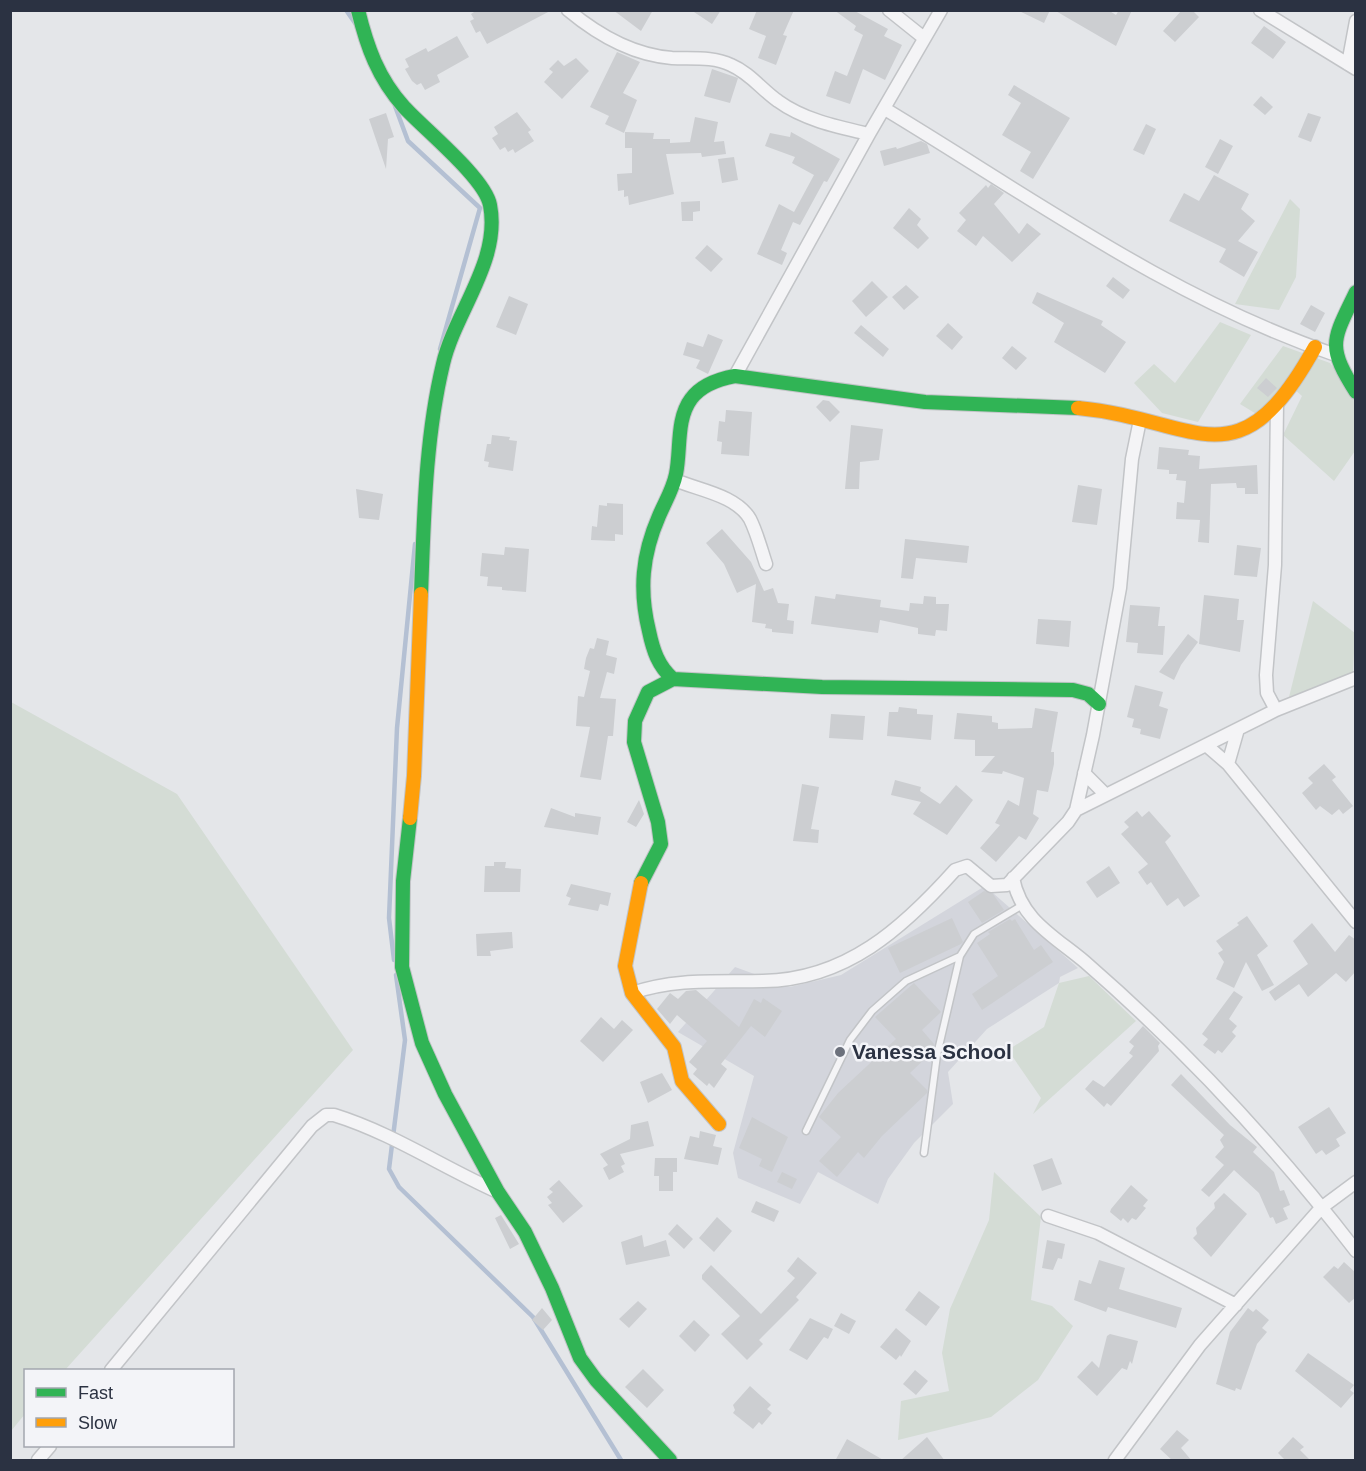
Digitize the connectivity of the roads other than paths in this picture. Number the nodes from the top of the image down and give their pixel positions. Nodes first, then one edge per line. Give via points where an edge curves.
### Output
1 (358, 10) edge
2 (568, 10) edge
3 (889, 10) edge
4 (941, 10) edge
5 (1260, 10) edge
6 (1356, 21) edge
7 (924, 38) junction
8 (1352, 66) edge
9 (885, 109) junction
10 (869, 134) junction
11 (1356, 292) edge
12 (1315, 347) junction
13 (1333, 354) junction
14 (735, 376) junction
15 (1356, 392) edge
16 (1277, 404) junction
17 (1140, 420) junction
18 (675, 480) junction
19 (766, 564) dead end
20 (1356, 678) edge
21 (673, 679) junction
22 (1099, 704) junction
23 (1276, 710) junction
24 (1238, 729) junction
25 (1206, 745) junction
26 (1228, 764) junction
27 (1084, 773) junction
28 (1105, 794) junction
29 (1076, 810) junction
30 (1013, 878) junction
31 (1021, 906) junction
32 (1356, 922) edge
33 (960, 956) junction
34 (632, 993) junction
35 (719, 1124) dead end
36 (806, 1131) dead end
37 (924, 1153) dead end
38 (1356, 1182) edge
39 (498, 1192) junction
40 (1321, 1208) junction
41 (1048, 1216) dead end
42 (1356, 1251) edge
43 (1236, 1305) junction
44 (113, 1369) edge
45 (49, 1447) edge
46 (38, 1461) edge
47 (670, 1461) edge
48 (1115, 1461) edge

1 - 39 street via 367,48 382,78 403,106 477,181 490,203 492,232 444,362 431,430 414,776 401,927 402,967 422,1043
2 - 10 street via 589,27 630,49 730,64 791,109
3 - 7 street
4 - 7 street
5 - 8 street
6 - 8 street
7 - 9 street
9 - 10 street
9 - 12 street via 1142,269
10 - 14 street
11 - 13 street via 1334,339
12 - 13 street
12 - 16 street
13 - 15 street
14 - 17 street via 926,402 1089,409
14 - 18 street via 711,384 691,400 685,412
16 - 17 street via 1258,423 1219,436
16 - 23 street via 1275,565 1266,675 1267,693
17 - 22 street via 1132,459 1120,588
18 - 19 street via 742,509 752,524
18 - 21 street via 648,542 639,585 658,666
20 - 23 street
21 - 22 street via 822,687 1073,690 1088,694
21 - 34 street via 648,693 634,721 639,769 658,822 661,844 639,884 625,966
22 - 27 street
23 - 24 street
24 - 25 street
24 - 26 street
25 - 26 street
25 - 28 street
26 - 32 street
27 - 28 street
27 - 29 street
28 - 29 street
29 - 30 street
30 - 31 street
30 - 34 street via 1007,885 991,886 975,870 960,867 899,928 853,960 823,971 764,981 684,980
31 - 33 lane via 974,934
31 - 40 street via 1039,926 1117,990 1186,1058
33 - 36 lane via 906,981 872,1011 850,1040
33 - 37 lane via 936,1055
34 - 35 street via 674,1047 689,1093
38 - 40 street
39 - 44 street via 385,1133 326,1115 312,1126
39 - 47 street via 525,1232 580,1358
40 - 42 street
40 - 43 street
41 - 43 street via 1098,1233
43 - 48 street via 1200,1345
45 - 46 street

